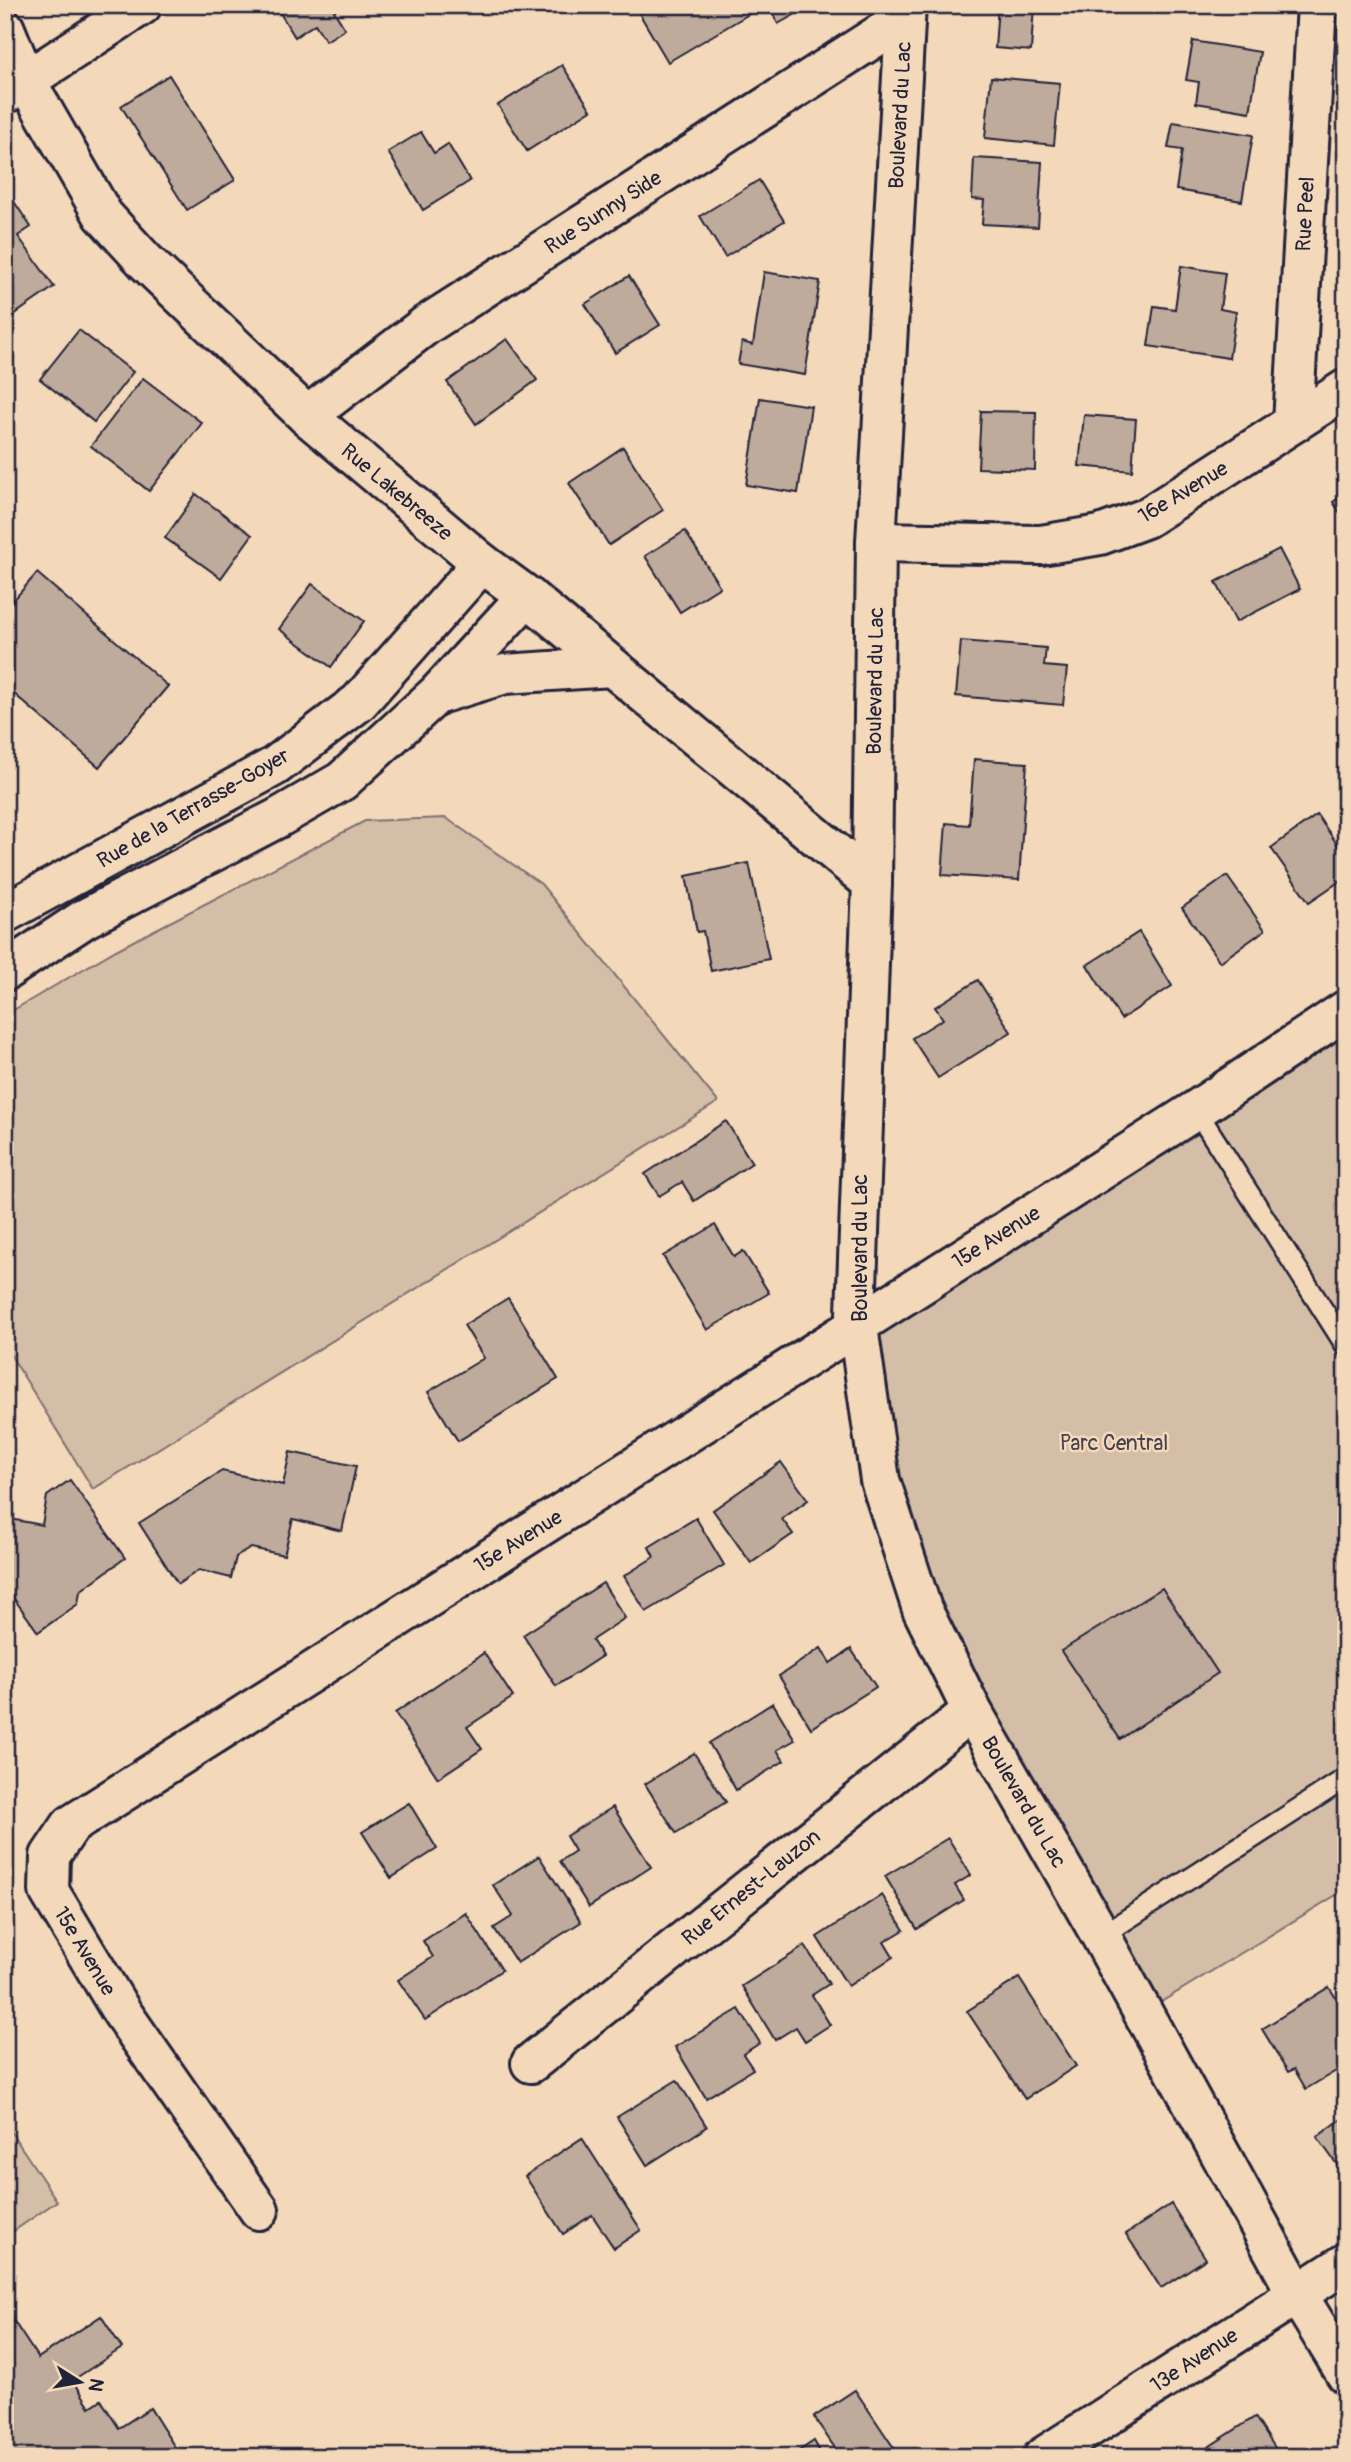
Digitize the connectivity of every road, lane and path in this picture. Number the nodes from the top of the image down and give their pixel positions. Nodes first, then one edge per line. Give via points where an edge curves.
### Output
1 (142, 5) edge
2 (1317, 5) edge
3 (905, 12) edge
4 (5, 29) edge
5 (15, 88) edge
6 (1346, 389) edge
7 (307, 416) junction
8 (1293, 423) junction
9 (877, 542) junction
10 (482, 563) junction
11 (527, 596) junction
12 (612, 667) junction
13 (437, 694) junction
14 (872, 883) junction
15 (5, 913) edge
16 (5, 971) edge
17 (1346, 1010) edge
18 (1196, 1110) junction
19 (858, 1325) junction
20 (1346, 1346) edge
21 (972, 1711) junction
22 (1346, 1778) edge
23 (1101, 1936) junction
24 (531, 2063) dead end
25 (259, 2210) dead end
26 (1346, 2263) edge
27 (1297, 2294) junction
28 (1346, 2374) edge
29 (1043, 2457) edge

1 - 5 street
2 - 8 street, Rue Peel
3 - 7 street, Rue Sunny Side via 426,325
3 - 9 street, Boulevard du Lac
4 - 5 street, Rue Lakebreeze
5 - 7 street, Rue Lakebreeze via 103,215
6 - 8 street, 16e Avenue
7 - 10 street, Rue Lakebreeze
8 - 9 street, 16e Avenue via 1146,518 1100,535 1041,545
9 - 14 street, Boulevard du Lac
10 - 11 street, Rue Lakebreeze
10 - 15 street, Rue de la Terrasse-Goyer via 359,702 275,766
11 - 12 street, Rue Lakebreeze
11 - 13 street, Rue de la Terrasse-Goyer
12 - 13 street, Rue de la Terrasse-Goyer via 505,674
12 - 14 street, Rue Lakebreeze
13 - 16 street, Rue de la Terrasse-Goyer via 342,781 83,919
14 - 19 street, Boulevard du Lac
17 - 18 street, 15e Avenue
18 - 19 street, 15e Avenue
18 - 20 lane
19 - 21 street, Boulevard du Lac via 880,1480 922,1609
19 - 25 street, 15e Avenue via 71,1825 50,1856 49,1891 121,2011
21 - 23 street, Boulevard du Lac
21 - 24 street, Rue Ernest-Lauzon
22 - 23 lane
23 - 27 street, Boulevard du Lac
26 - 27 street, 13e Avenue
27 - 28 street, Boulevard du Lac
27 - 29 street, 13e Avenue

